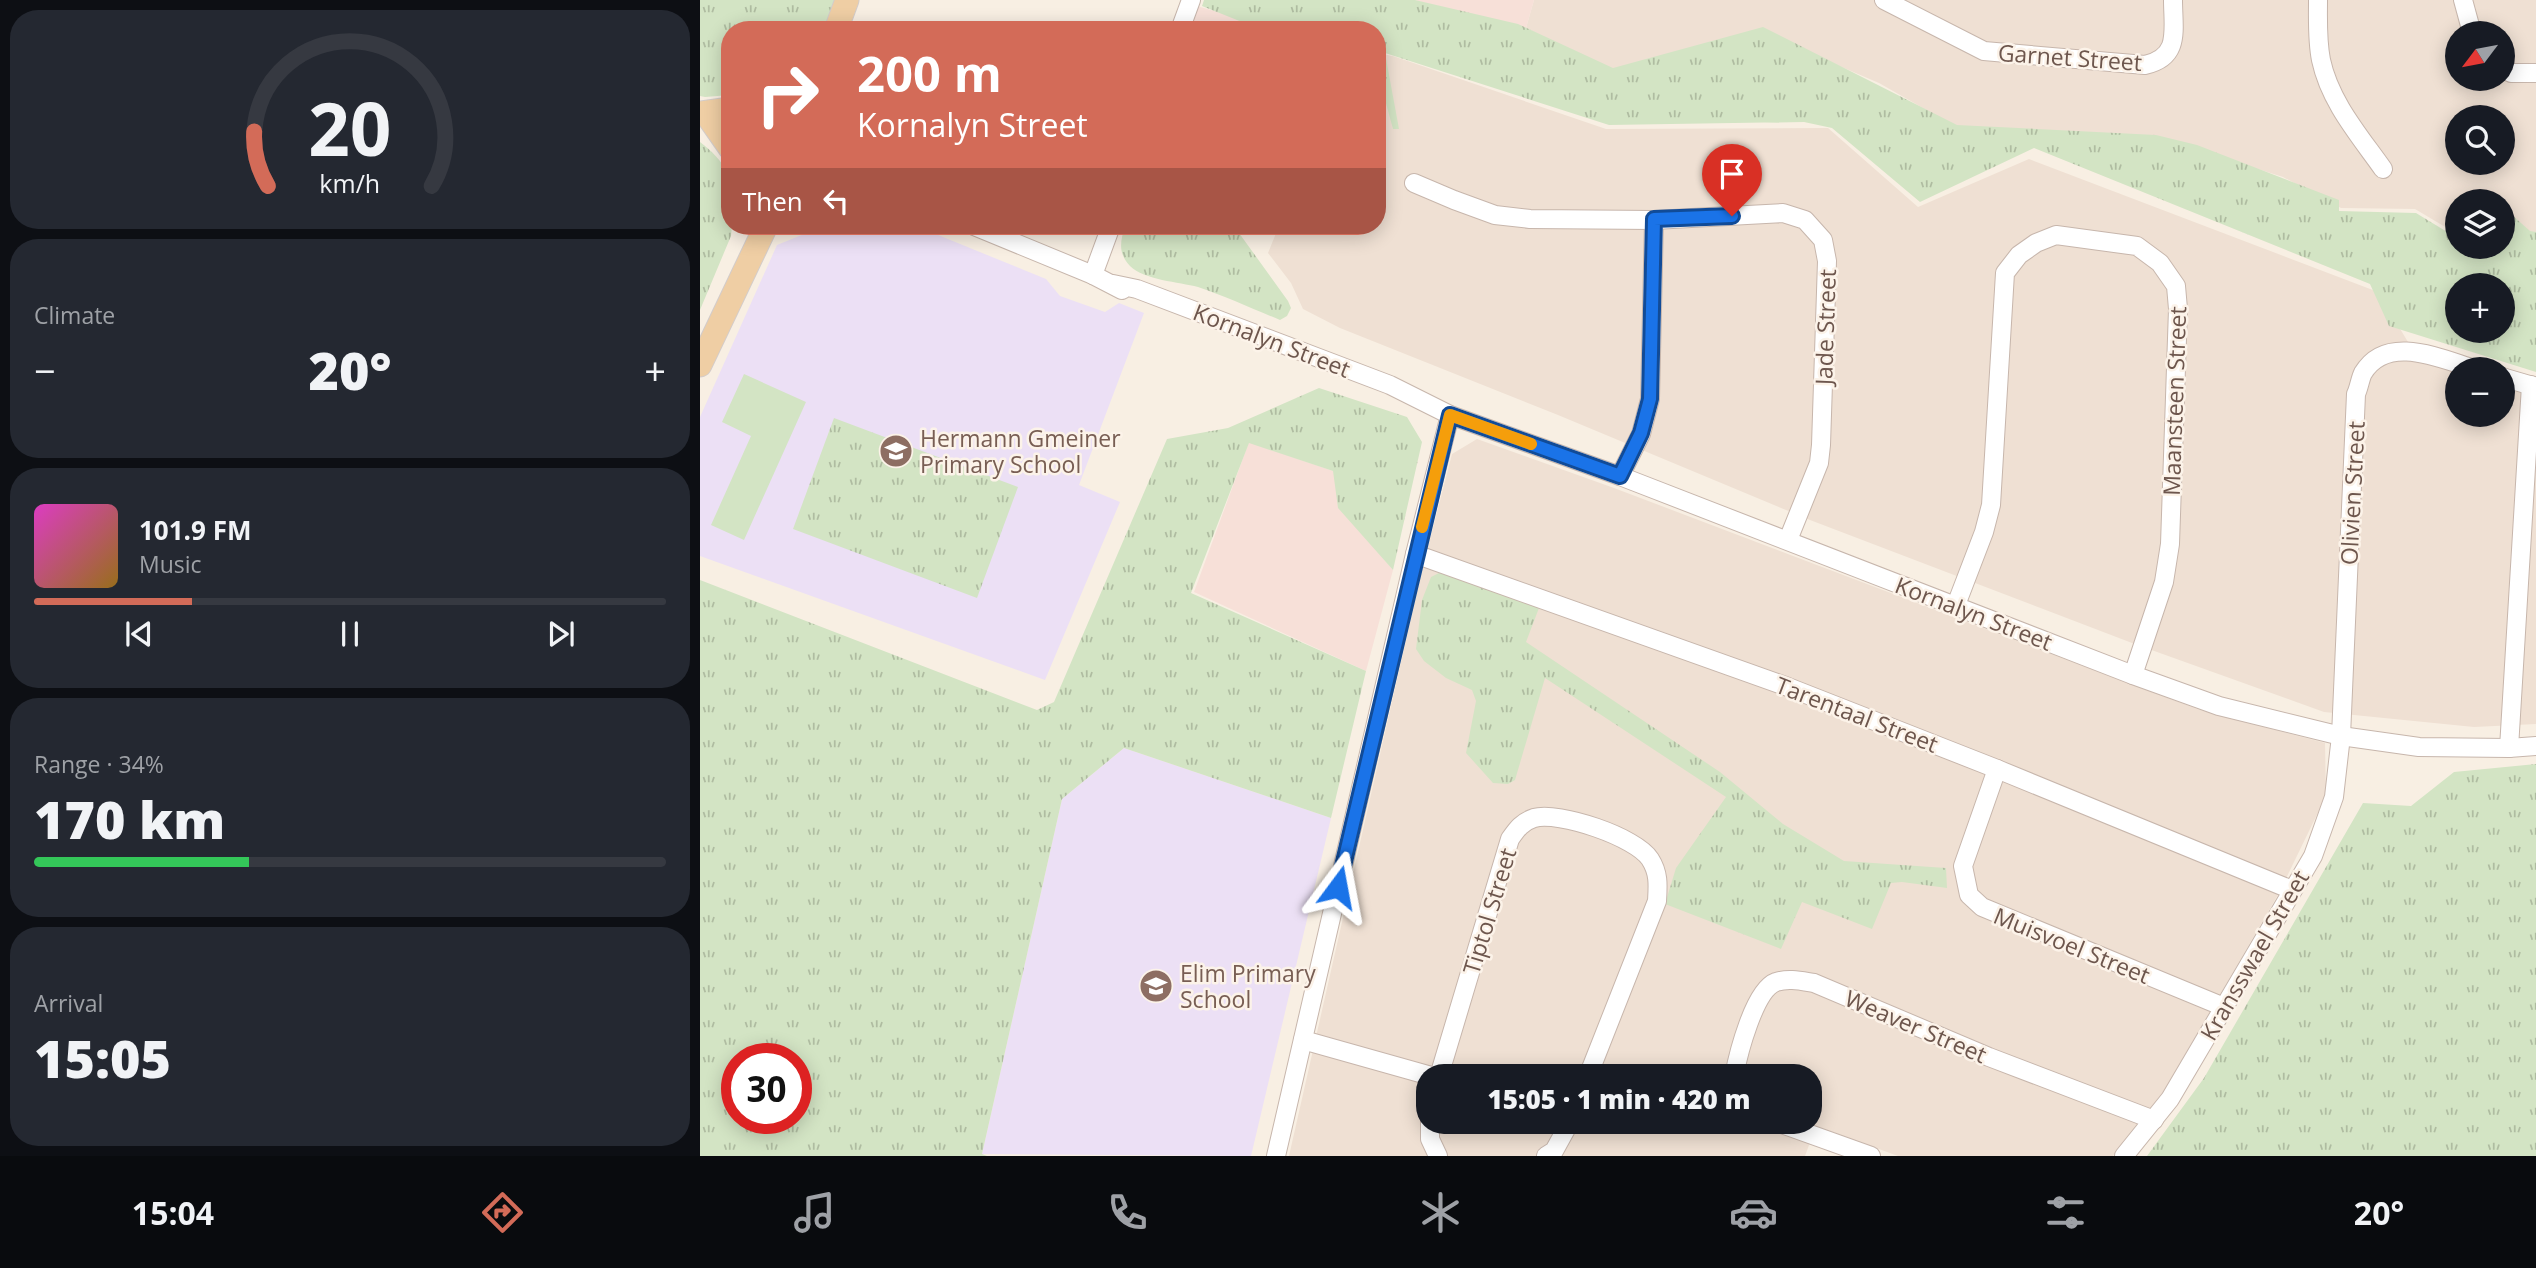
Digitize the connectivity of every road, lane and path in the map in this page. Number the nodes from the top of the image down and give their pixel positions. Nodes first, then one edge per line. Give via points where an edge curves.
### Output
1 (847, 0) edge
2 (1191, 0) edge
3 (1884, 0) edge
4 (2173, 0) edge
5 (2318, 0) edge
6 (2463, 0) edge
7 (839, 21) edge
8 (1183, 21) edge
9 (2469, 21) edge
10 (2515, 73) edge
11 (2536, 73) edge
12 (2383, 169) dead end
13 (1414, 183) dead end
14 (1654, 219) junction
15 (756, 235) edge
16 (757, 235) edge
17 (996, 235) edge
18 (1108, 235) edge
19 (1093, 275) junction
20 (700, 334) edge
21 (2445, 361) edge
22 (700, 365) edge
23 (2515, 381) edge
24 (2533, 386) edge
25 (1450, 415) junction
26 (1620, 476) junction
27 (1788, 540) junction
28 (1415, 554) junction
29 (1956, 605) junction
30 (2133, 676) junction
31 (2341, 736) junction
32 (2536, 746) edge
33 (2509, 748) junction
34 (1997, 769) junction
35 (2292, 890) junction
36 (2224, 1007) junction
37 (1303, 1040) junction
38 (1443, 1064) edge
39 (1593, 1064) edge
40 (1736, 1064) edge
41 (1416, 1072) edge
42 (2154, 1120) junction
43 (1430, 1134) edge
44 (1563, 1134) edge
45 (1810, 1134) edge
46 (1276, 1156) edge
47 (1438, 1156) edge
48 (1546, 1156) edge
49 (1871, 1156) edge
50 (2124, 1156) edge

1 - 7 main road
2 - 8 street
3 - 4 street, Garnet Street via 1984,51 2145,65 2168,53
5 - 12 street via 2321,61 2329,85
6 - 9 street
10 - 11 street
13 - 14 street, Jade Street via 1495,215
14 - 26 street via 1650,399 1641,433
14 - 27 street, Jade Street via 1783,213 1805,220 1823,240 1827,261 1819,463
15 - 20 main road
16 - 22 main road
17 - 19 street, Kornalyn Street
18 - 19 street
19 - 25 street, Kornalyn Street via 1390,385
21 - 31 street, Olivien Street via 2399,351 2382,354 2363,373 2357,394
23 - 24 street
24 - 33 street
25 - 26 street, Kornalyn Street
25 - 28 street
26 - 27 street, Kornalyn Street
27 - 29 street, Kornalyn Street
28 - 34 street, Tarentaal Street via 1788,687
28 - 37 street
29 - 30 street, Kornalyn Street
29 - 30 street, Maansteen Street via 1991,505 2005,273 2019,255 2056,235 2137,246 2160,263 2176,286 2178,309 2170,544 2164,582
30 - 31 street, Kornalyn Street via 2219,706
31 - 33 street, Kornalyn Street via 2418,747
31 - 35 street, Kransswael Street via 2334,797 2313,856
32 - 33 street, Kornalyn Street
34 - 35 street, Tarentaal Street
34 - 36 street, Muisvoel Street via 1963,866 1969,895 1982,907
35 - 36 street, Kransswael Street
36 - 42 street, Kransswael Street
37 - 41 street
37 - 46 street
38 - 39 street, Tiptol Street via 1510,839 1518,827 1538,817 1591,826 1637,846 1649,857 1658,877 1657,901
40 - 42 street, Weaver Street via 1761,998 1772,983 1790,979 1814,983
42 - 50 street, Kransswael Street
43 - 47 street
44 - 48 street
45 - 49 street

